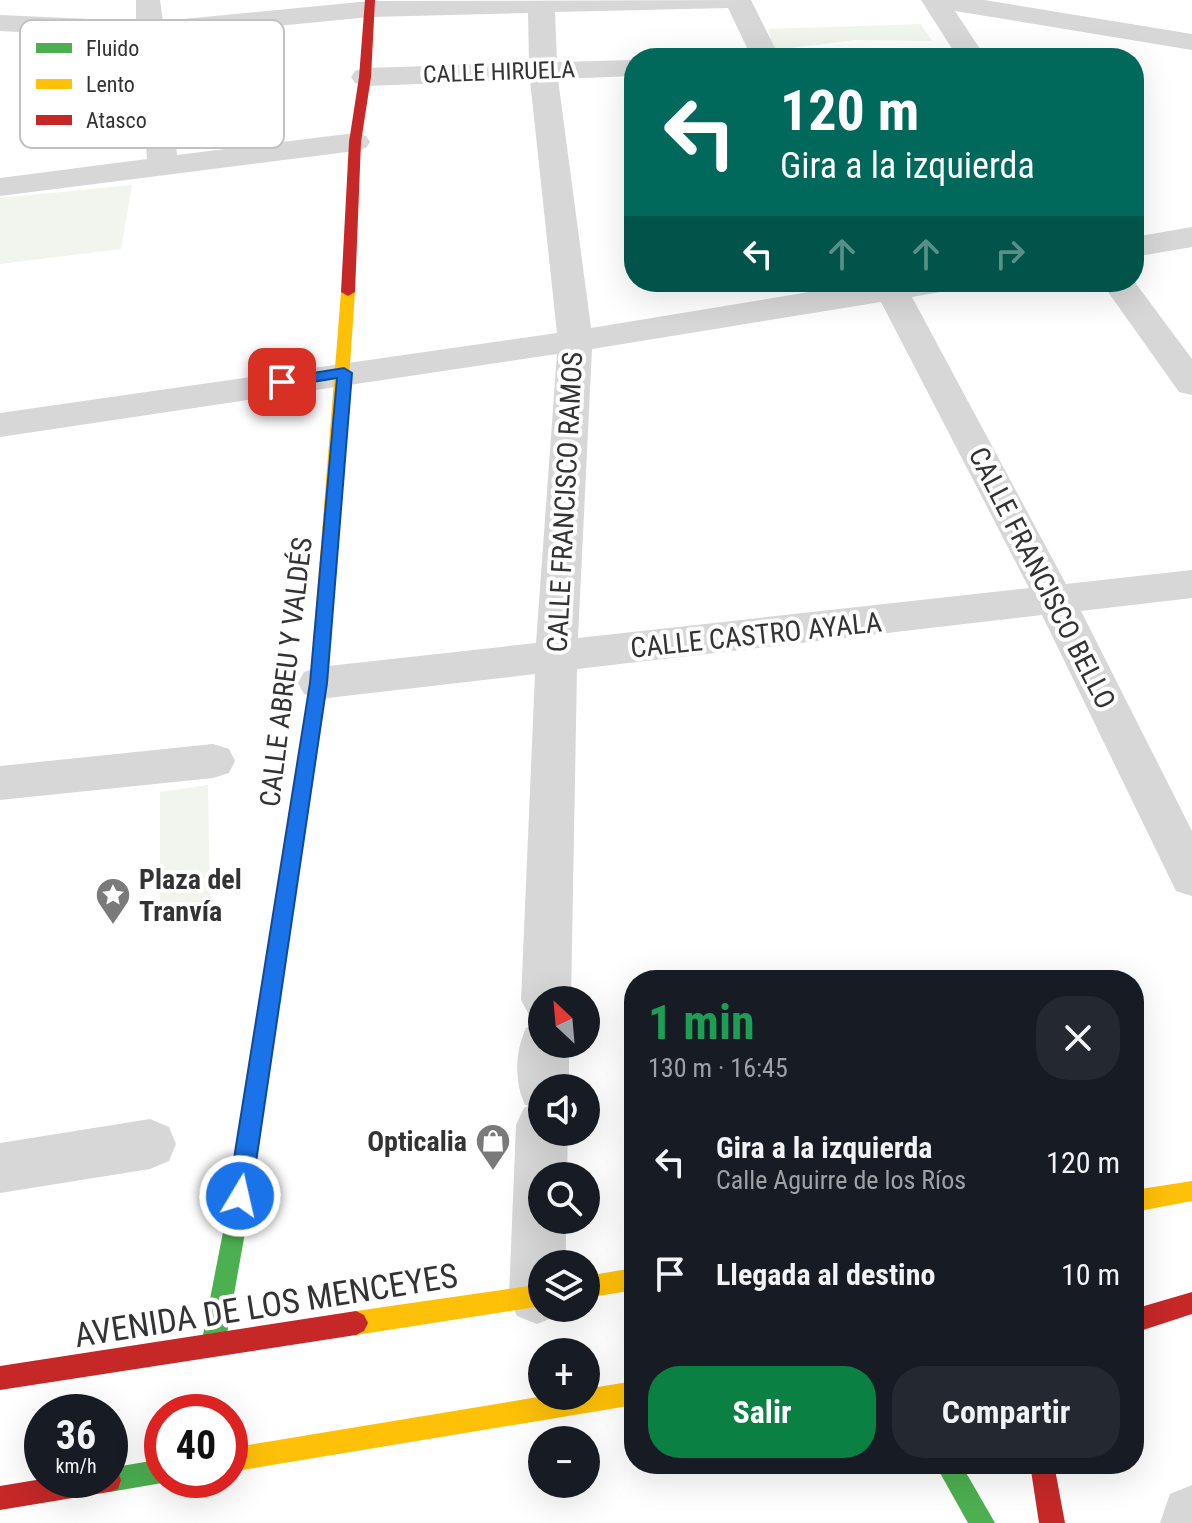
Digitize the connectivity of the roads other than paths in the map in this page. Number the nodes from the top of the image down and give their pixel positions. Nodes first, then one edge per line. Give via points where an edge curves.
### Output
1 (148, 0) edge
2 (703, 0) edge
3 (732, 0) edge
4 (738, 0) edge
5 (934, 0) edge
6 (539, 3) edge
7 (370, 4) edge
8 (1153, 10) dead end
9 (151, 20) edge
10 (236, 20) edge
11 (0, 23) edge
12 (20, 24) edge
13 (1188, 45) edge
14 (761, 48) edge
15 (965, 48) edge
16 (624, 68) edge
17 (543, 70) junction
18 (365, 77) junction
19 (355, 142) junction
20 (161, 148) edge
21 (163, 168) junction
22 (0, 187) edge
23 (1192, 237) edge
24 (1144, 245) edge
25 (861, 292) edge
26 (893, 292) edge
27 (1125, 292) edge
28 (575, 341) junction
29 (344, 373) junction
30 (1192, 384) edge
31 (0, 425) edge
32 (1192, 584) edge
33 (1056, 602) junction
34 (556, 657) junction
35 (319, 683) junction
36 (213, 761) dead end
37 (0, 783) edge
38 (1192, 877) edge
39 (546, 986) edge
40 (150, 1144) dead end
41 (544, 1146) edge
42 (0, 1168) edge
43 (1192, 1191) edge
44 (1144, 1199) edge
45 (552, 1250) edge
46 (624, 1281) edge
47 (600, 1285) edge
48 (528, 1296) edge
49 (1192, 1303) edge
50 (1144, 1318) edge
51 (213, 1345) junction
52 (0, 1378) edge
53 (624, 1395) edge
54 (248, 1457) edge
55 (953, 1474) edge
56 (1044, 1474) edge
57 (24, 1494) edge
58 (0, 1498) edge
59 (1192, 1516) edge
60 (982, 1523) edge
61 (1052, 1523) edge
62 (1191, 1523) edge

1 - 9 street
2 - 3 street
2 - 6 street
4 - 14 street
5 - 13 street
5 - 15 street
6 - 7 street
6 - 17 street, CALLE FRANCISCO RAMOS
7 - 10 street
7 - 18 street, CALLE ABREU Y VALDÉS
8 - 13 street
11 - 12 street
16 - 17 street, CALLE HIRUELA
17 - 18 street, CALLE HIRUELA
17 - 28 street, CALLE FRANCISCO RAMOS
18 - 19 street, CALLE ABREU Y VALDÉS
19 - 21 street
19 - 29 street, CALLE ABREU Y VALDÉS
20 - 21 street
21 - 22 street
23 - 24 street
25 - 28 street
26 - 33 street, CALLE FRANCISCO BELLO
27 - 30 street
28 - 29 street
28 - 34 street, CALLE FRANCISCO RAMOS
29 - 31 street
29 - 35 street, CALLE ABREU Y VALDÉS
32 - 33 street, CALLE CASTRO AYALA
33 - 34 street, CALLE CASTRO AYALA
33 - 38 street, CALLE FRANCISCO BELLO
34 - 35 street, CALLE CASTRO AYALA
34 - 39 street, CALLE FRANCISCO RAMOS
35 - 51 street, CALLE ABREU Y VALDÉS
36 - 37 street
40 - 42 street
41 - 45 street
43 - 44 street
46 - 47 street, AVENIDA DE LOS MENCEYES
48 - 51 street, AVENIDA DE LOS MENCEYES
49 - 50 street
51 - 52 street, AVENIDA DE LOS MENCEYES
53 - 54 street
55 - 60 street
56 - 61 street
57 - 58 street
59 - 62 street

